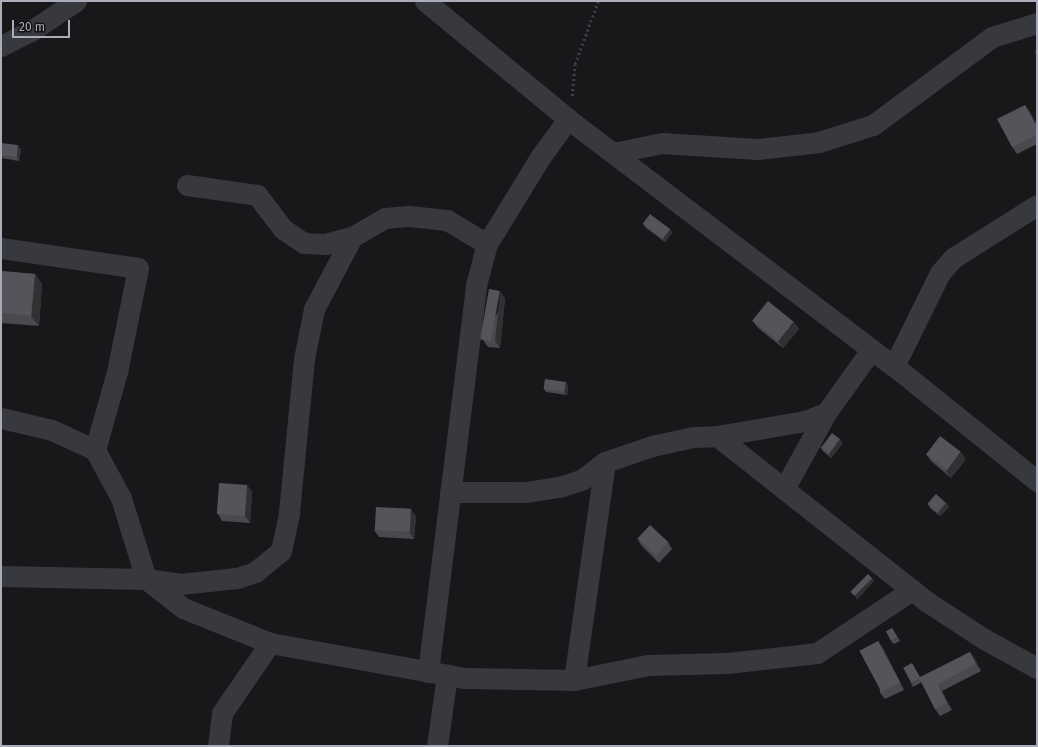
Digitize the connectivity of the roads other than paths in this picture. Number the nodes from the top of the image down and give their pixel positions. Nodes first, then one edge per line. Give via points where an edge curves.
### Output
1 (76, 1) edge
2 (425, 1) edge
3 (1037, 22) edge
4 (1, 46) edge
5 (568, 119) junction
6 (613, 154) junction
7 (187, 185) dead end
8 (1037, 205) edge
9 (352, 237) junction
10 (487, 244) junction
11 (1, 248) edge
12 (872, 350) junction
13 (894, 366) junction
14 (826, 413) junction
15 (1, 418) edge
16 (717, 436) junction
17 (94, 450) junction
18 (605, 462) junction
19 (1037, 481) edge
20 (784, 489) junction
21 (450, 492) junction
22 (1, 576) edge
23 (146, 579) junction
24 (912, 590) junction
25 (270, 642) junction
26 (1037, 668) edge
27 (438, 674) junction
28 (574, 680) junction
29 (218, 746) edge
30 (437, 746) edge

1 - 4 street via 31,32
2 - 5 street
3 - 6 street via 992,37 873,125 819,142 758,148 662,143
5 - 6 street
5 - 10 street via 541,156
6 - 12 street
7 - 9 street via 257,195 284,229 304,243 325,244
8 - 13 street via 953,258 940,272
9 - 10 street via 386,218 409,216 447,220
9 - 23 street via 314,309 304,359 289,512 281,551 255,572 237,578 180,584
10 - 21 street via 476,285
11 - 17 street via 138,268 117,372
12 - 13 street
12 - 14 street
13 - 19 street
14 - 16 street via 805,421
14 - 20 street
15 - 17 street via 52,430
16 - 18 street via 694,437 652,446
16 - 20 street
17 - 23 street via 121,498
18 - 21 street via 583,479 562,486 526,492
18 - 28 street
20 - 24 street
21 - 27 street
22 - 23 street
23 - 25 street via 183,608
24 - 26 street via 984,639
24 - 28 street via 817,653 727,663 648,665
25 - 27 street
25 - 29 street via 222,712
27 - 28 street via 464,678
27 - 30 street

